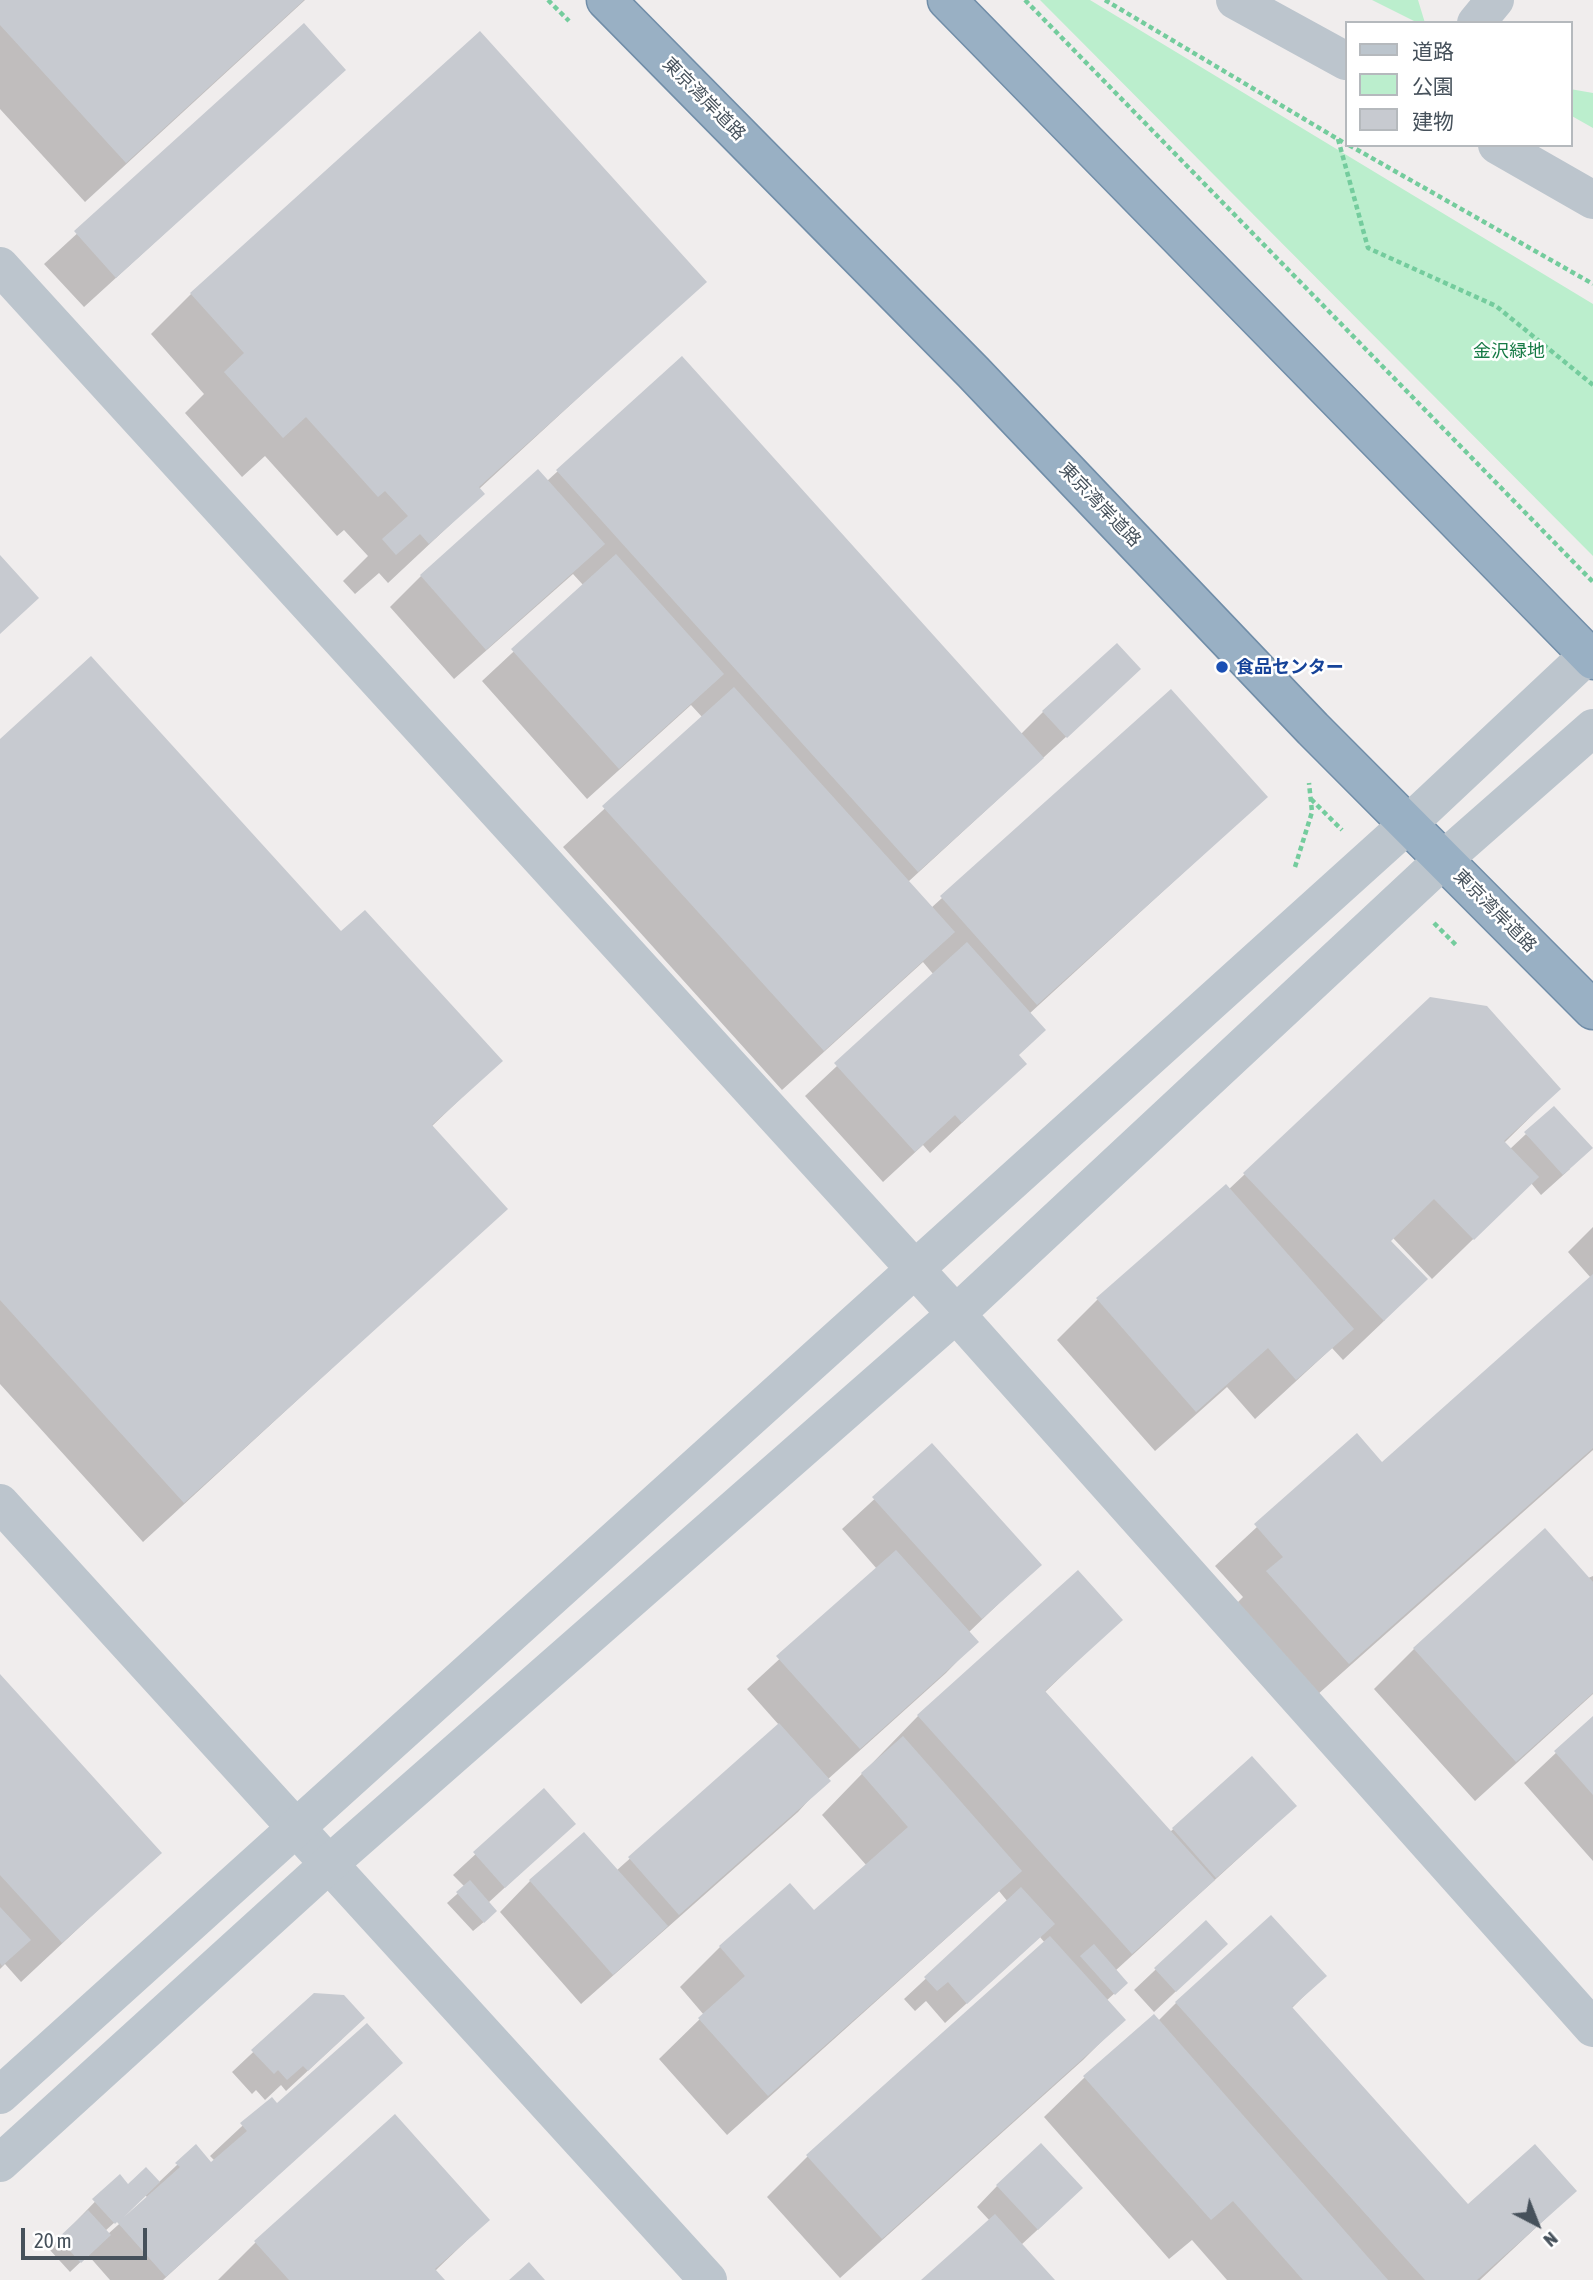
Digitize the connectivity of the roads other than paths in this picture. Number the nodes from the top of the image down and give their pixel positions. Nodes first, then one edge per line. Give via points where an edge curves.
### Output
1 (606, 0) edge
2 (947, 0) edge
3 (1235, 0) edge
4 (1495, 0) edge
5 (1478, 21) edge
6 (1344, 60) edge
7 (1500, 147) edge
8 (1593, 200) edge
9 (0, 266) edge
10 (1591, 657) edge
11 (1593, 728) edge
12 (1408, 824) junction
13 (1444, 859) junction
14 (1593, 1010) edge
15 (914, 1268) junction
16 (956, 1314) junction
17 (0, 1503) edge
18 (294, 1829) junction
19 (329, 1864) junction
20 (1593, 2028) edge
21 (0, 2095) edge
22 (0, 2163) edge
23 (708, 2280) edge

1 - 12 highway, 東京湾岸道路 via 973,372
2 - 10 highway
3 - 6 street
4 - 5 street
7 - 8 street
9 - 15 street
10 - 12 street
11 - 13 street
12 - 13 highway, 東京湾岸道路
12 - 15 street
13 - 14 highway, 東京湾岸道路
13 - 16 street
15 - 16 street
15 - 18 street
16 - 19 street
16 - 20 street
17 - 18 street
18 - 19 street
18 - 21 street
19 - 22 street
19 - 23 street

